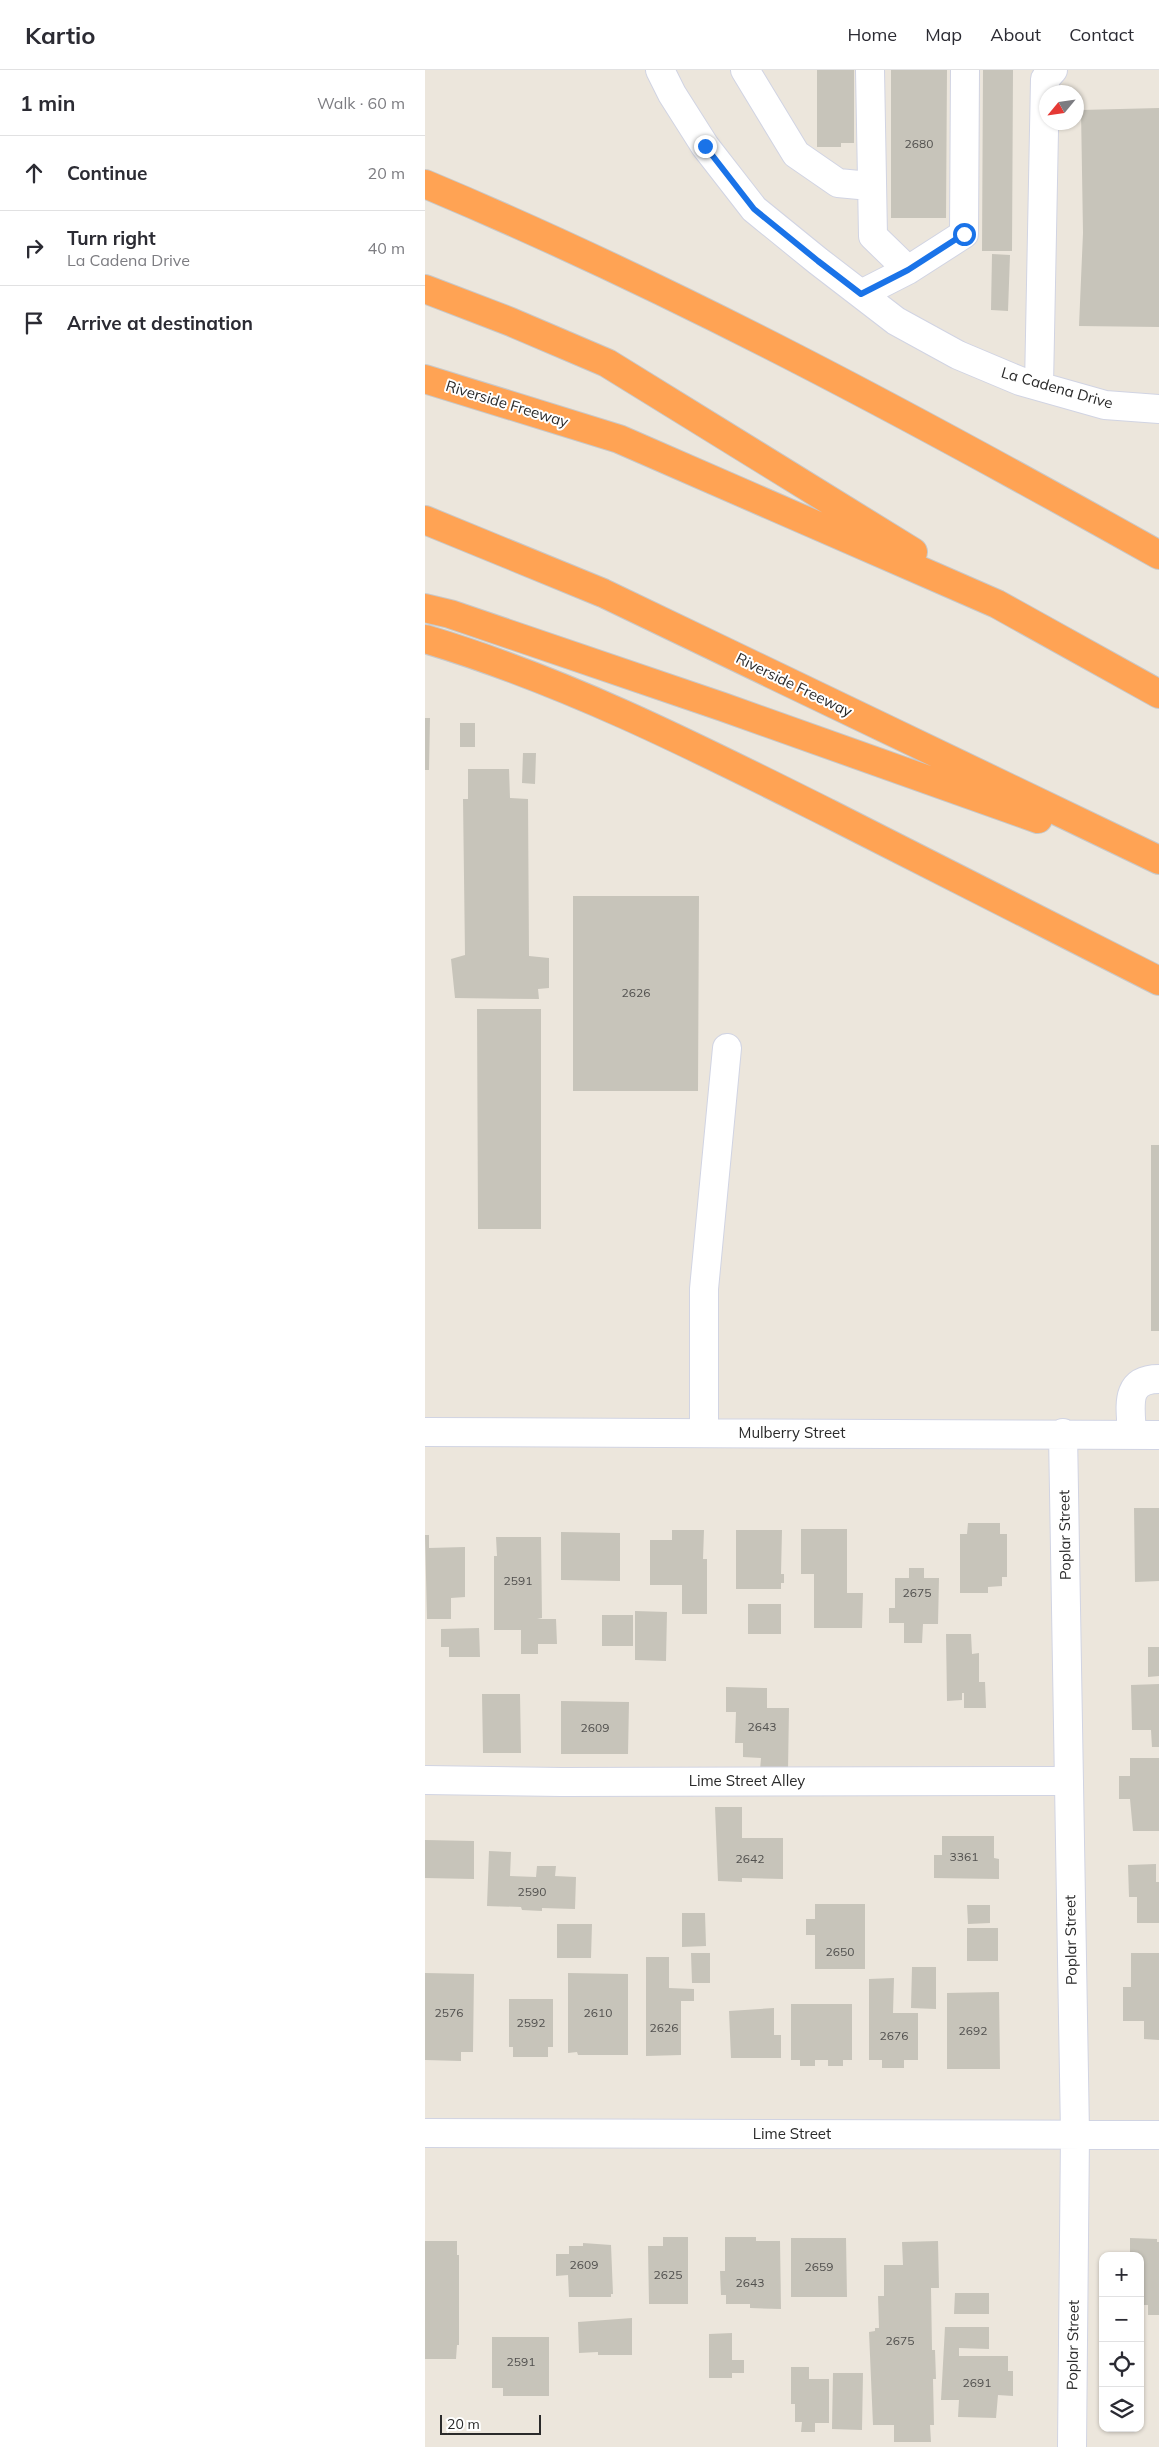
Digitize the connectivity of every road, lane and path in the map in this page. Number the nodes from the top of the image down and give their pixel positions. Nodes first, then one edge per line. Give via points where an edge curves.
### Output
1 (660, 70) edge
2 (745, 70) edge
3 (870, 70) edge
4 (965, 70) edge
5 (1053, 70) edge
6 (425, 184) edge
7 (870, 186) junction
8 (908, 270) junction
9 (425, 289) edge
10 (861, 294) junction
11 (425, 379) edge
12 (1039, 386) junction
13 (1159, 409) edge
14 (425, 520) edge
15 (1159, 555) edge
16 (997, 604) junction
17 (425, 608) edge
18 (425, 639) edge
19 (1159, 694) edge
20 (1159, 861) edge
21 (1159, 980) edge
22 (727, 1048) dead end
23 (1159, 1379) edge
24 (425, 1432) edge
25 (704, 1433) junction
26 (1063, 1433) junction
27 (1132, 1434) junction
28 (1159, 1435) edge
29 (425, 1780) edge
30 (1069, 1781) junction
31 (425, 2133) edge
32 (1075, 2134) junction
33 (1159, 2134) edge
34 (1072, 2447) edge

1 - 10 street, La Cadena Drive via 705,146 754,209
2 - 7 street via 796,154 838,183
3 - 7 street
4 - 8 street via 964,234
5 - 12 street via 1045,79
6 - 15 highway via 513,221 718,319 962,444
7 - 8 street via 873,236
8 - 10 street
9 - 16 highway via 607,363
10 - 12 street, La Cadena Drive via 896,321 958,355
11 - 16 highway, Riverside Freeway via 619,439
12 - 13 street, La Cadena Drive via 1105,405
14 - 20 highway, Riverside Freeway via 603,593
16 - 19 highway, Riverside Freeway
17 - 20 highway via 723,707
18 - 21 highway via 532,676 633,718
22 - 25 street via 704,1289
23 - 27 street via 1139,1383 1131,1396
24 - 25 street, Mulberry Street
25 - 26 street, Mulberry Street
26 - 27 street, Mulberry Street
26 - 30 street, Poplar Street
27 - 28 street, Mulberry Street
29 - 30 street, Lime Street Alley
30 - 32 street, Poplar Street
31 - 32 street, Lime Street
32 - 33 street, Lime Street
32 - 34 street, Poplar Street

